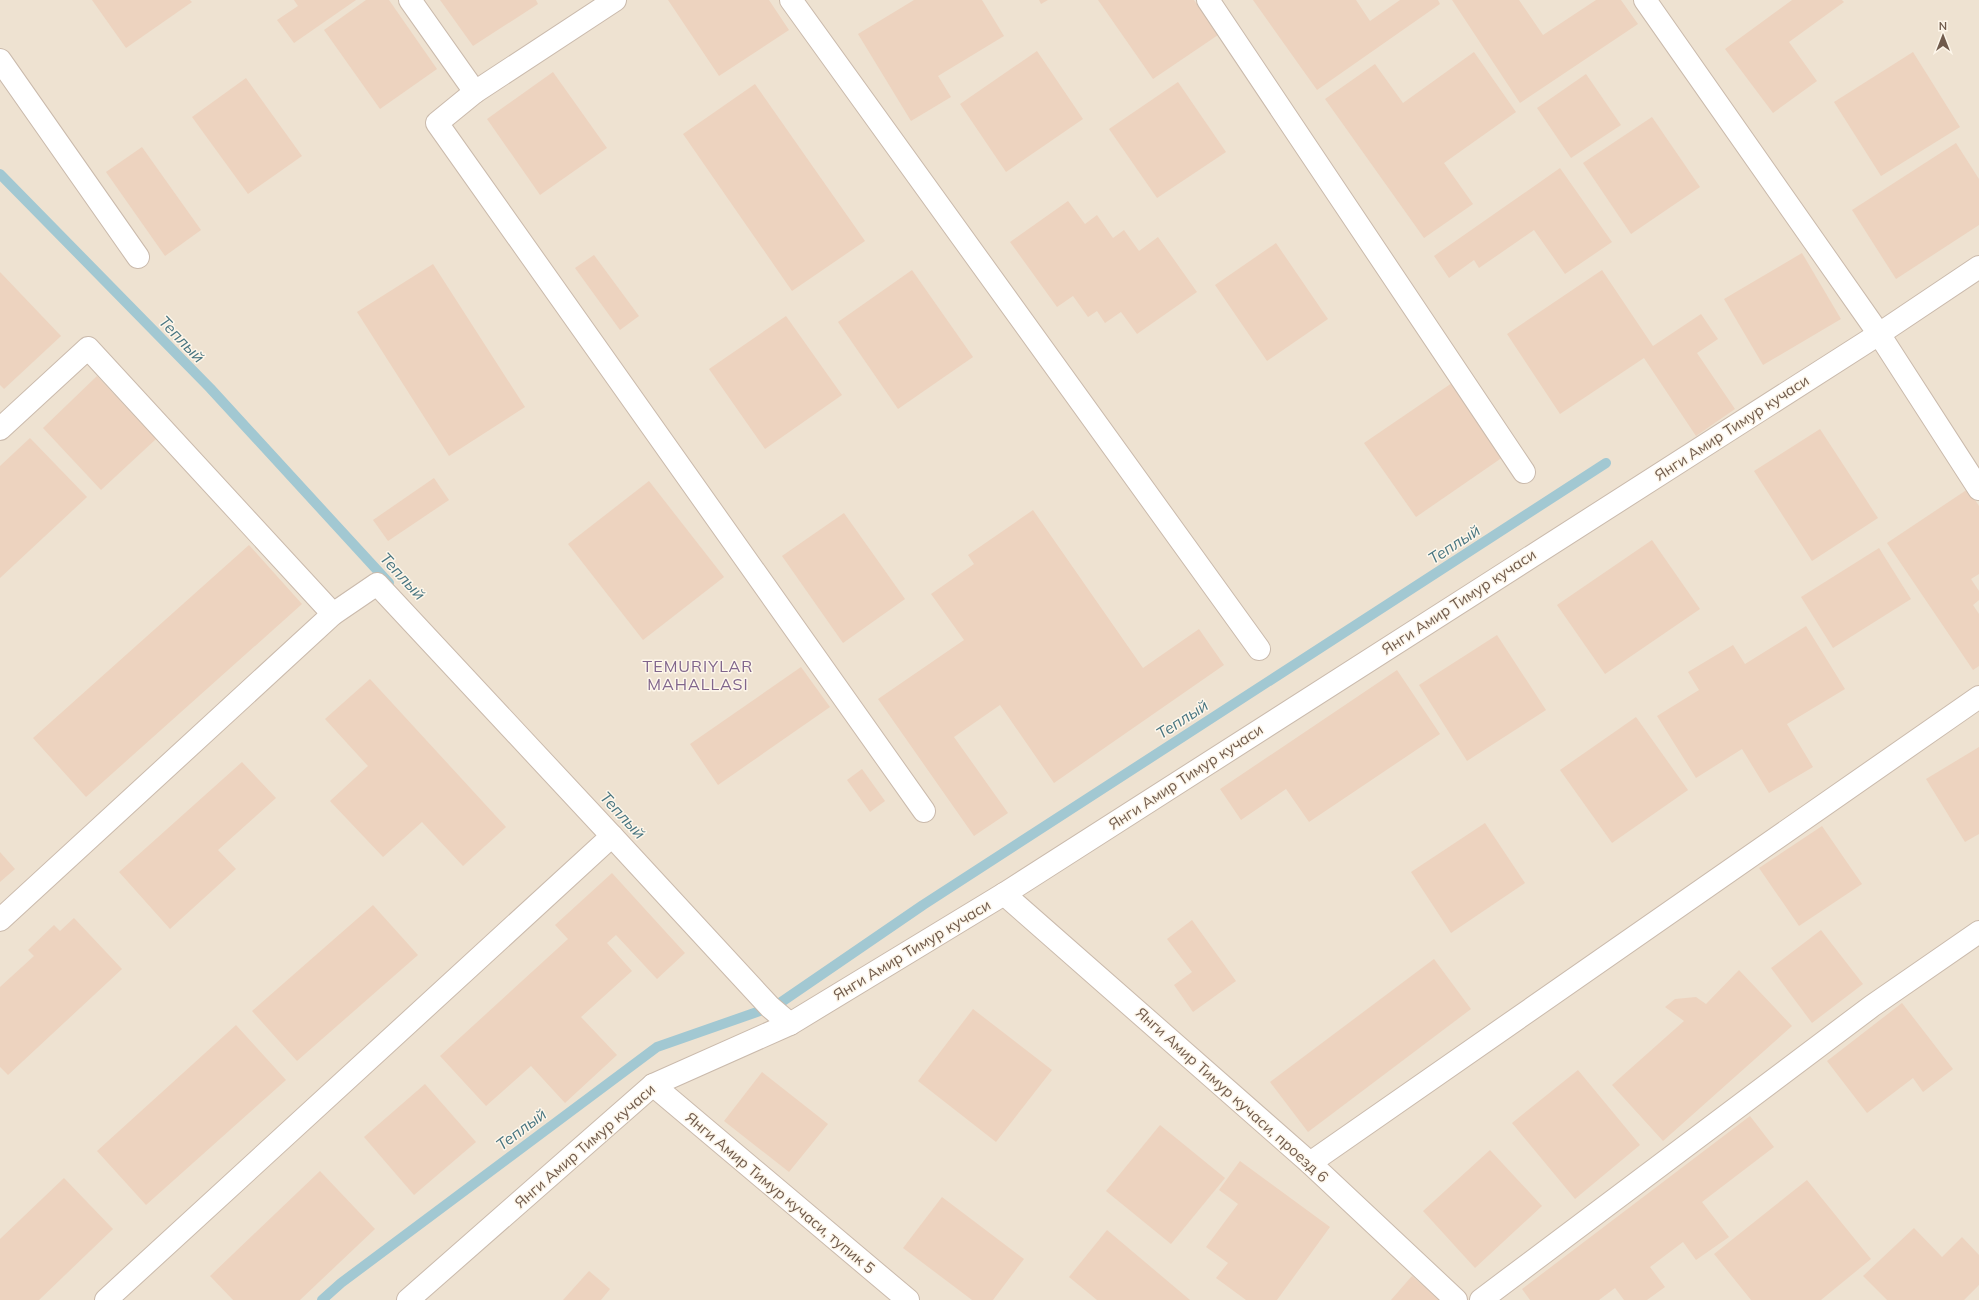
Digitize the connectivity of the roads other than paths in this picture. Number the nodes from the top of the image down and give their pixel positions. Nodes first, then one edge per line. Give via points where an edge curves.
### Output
1 (410, 0) edge
2 (615, 0) edge
3 (791, 0) edge
4 (1208, 0) edge
5 (1645, 0) edge
6 (0, 60) edge
7 (475, 92) junction
8 (138, 257) dead end
9 (1979, 268) edge
10 (1879, 334) junction
11 (0, 429) edge
12 (1524, 472) dead end
13 (1979, 489) edge
14 (333, 614) junction
15 (1259, 649) dead end
16 (1979, 697) edge
17 (924, 811) dead end
18 (612, 836) junction
19 (1004, 894) junction
20 (0, 920) edge
21 (1979, 932) edge
22 (790, 1024) junction
23 (653, 1085) junction
24 (1310, 1162) junction
25 (106, 1300) edge
26 (408, 1300) edge
27 (908, 1300) edge
28 (1456, 1300) edge
29 (1481, 1300) edge

1 - 7 street
2 - 7 street
3 - 15 street
4 - 12 street
5 - 10 street
6 - 8 street
7 - 17 street via 438,123
9 - 10 street, Янги Амир Тимур кучаси
10 - 13 street
10 - 19 street, Янги Амир Тимур кучаси
11 - 14 street via 88,348
14 - 18 street via 377,584
14 - 20 street
16 - 24 street
18 - 22 street via 770,1007
18 - 25 street
19 - 22 street, Янги Амир Тимур кучаси
19 - 24 street, Янги Амир Тимур кучаси, проезд 6
21 - 29 street via 1872,1006
22 - 23 street, Янги Амир Тимур кучаси
23 - 26 street, Янги Амир Тимур кучаси
23 - 27 street, Янги Амир Тимур кучаси, тупик 5
24 - 28 street, Янги Амир Тимур кучаси, проезд 6

